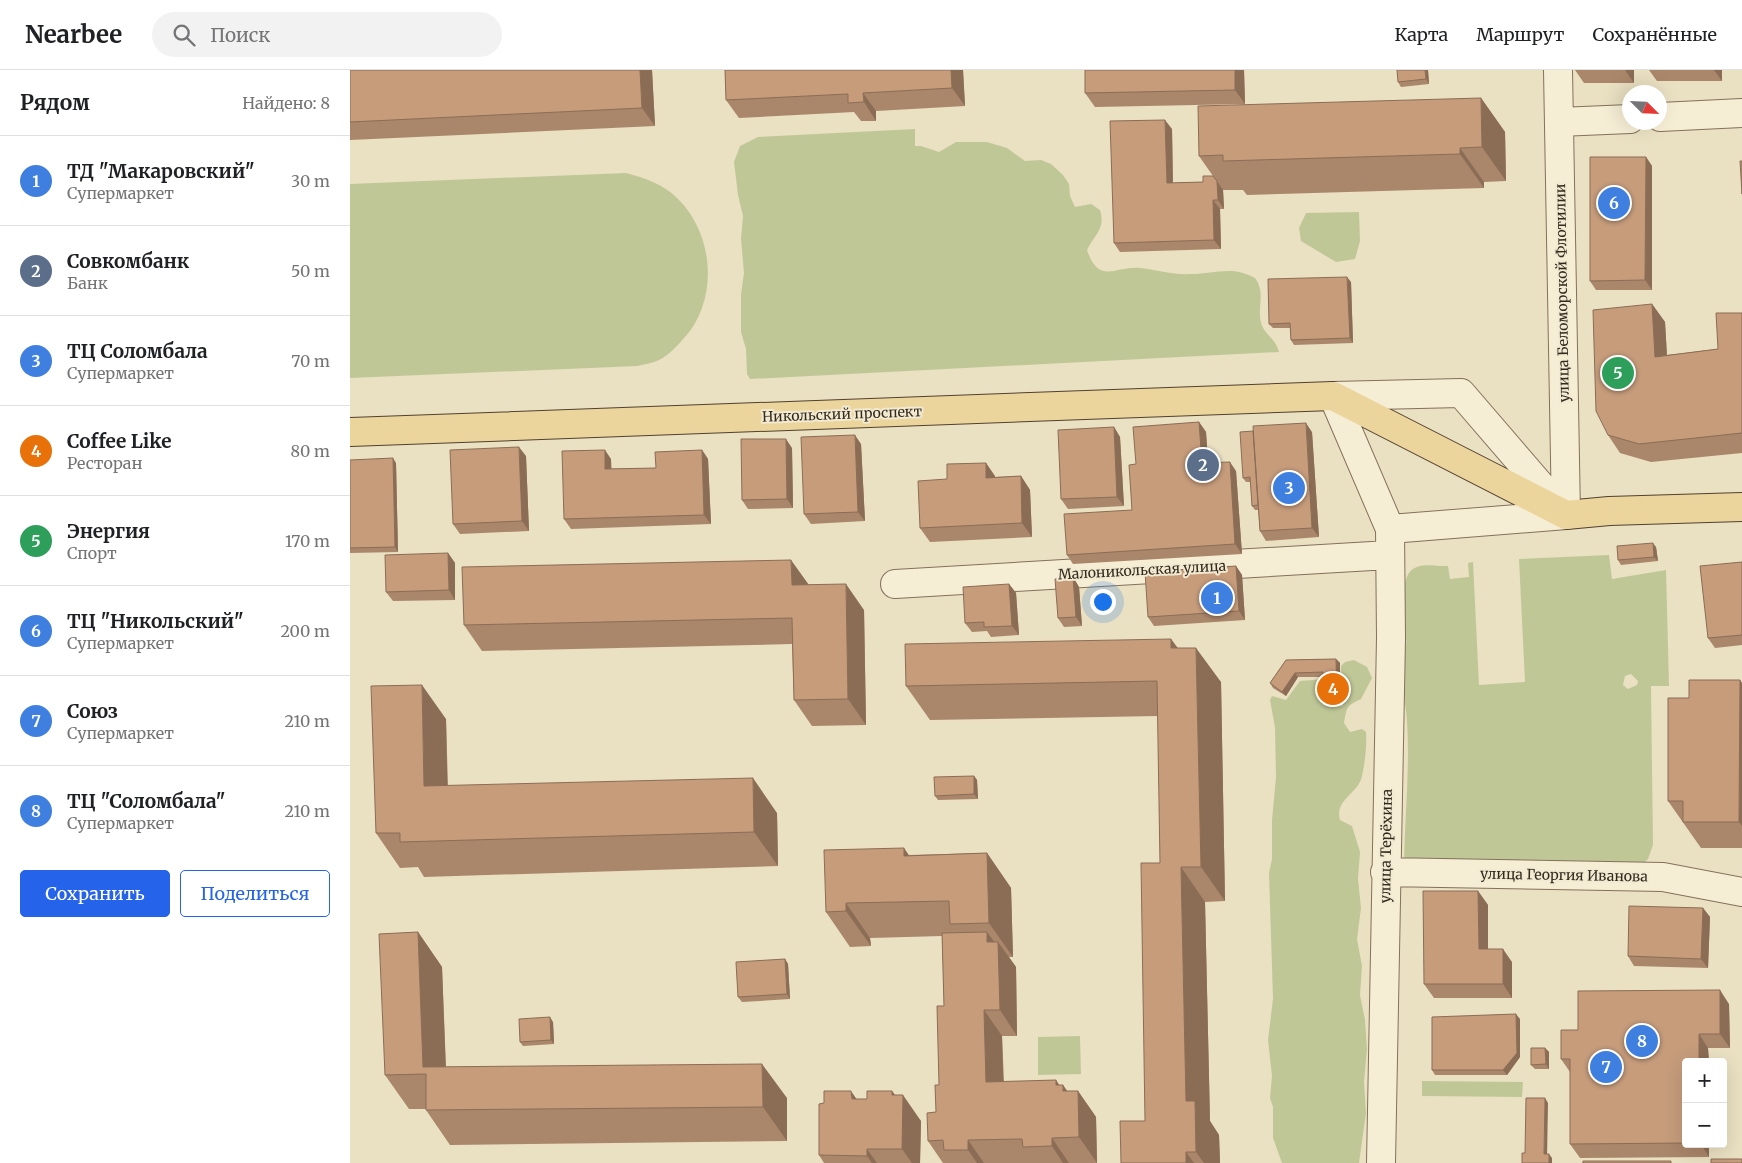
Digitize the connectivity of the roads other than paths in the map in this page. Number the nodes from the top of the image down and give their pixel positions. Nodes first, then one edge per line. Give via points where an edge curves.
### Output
1 (1558, 70) edge
2 (1742, 113) edge
3 (1667, 117) edge
4 (1622, 118) edge
5 (1559, 122) junction
6 (1333, 396) junction
7 (350, 432) edge
8 (1742, 507) edge
9 (1566, 515) junction
10 (1390, 542) junction
11 (895, 584) dead end
12 (1385, 872) junction
13 (1742, 892) edge
14 (1381, 1163) edge

1 - 5 street, улица Беломорской Флотилии
2 - 3 street
4 - 5 street
5 - 9 street, улица Беломорской Флотилии
6 - 7 main road, Никольский проспект
6 - 9 main road
6 - 9 street via 1461,393
6 - 10 street
8 - 9 main road
9 - 10 street, Малоникольская улица
10 - 11 street, Малоникольская улица
10 - 12 street, улица Терёхина
12 - 13 street, улица Георгия Иванова via 1664,877
12 - 14 street, улица Терёхина

